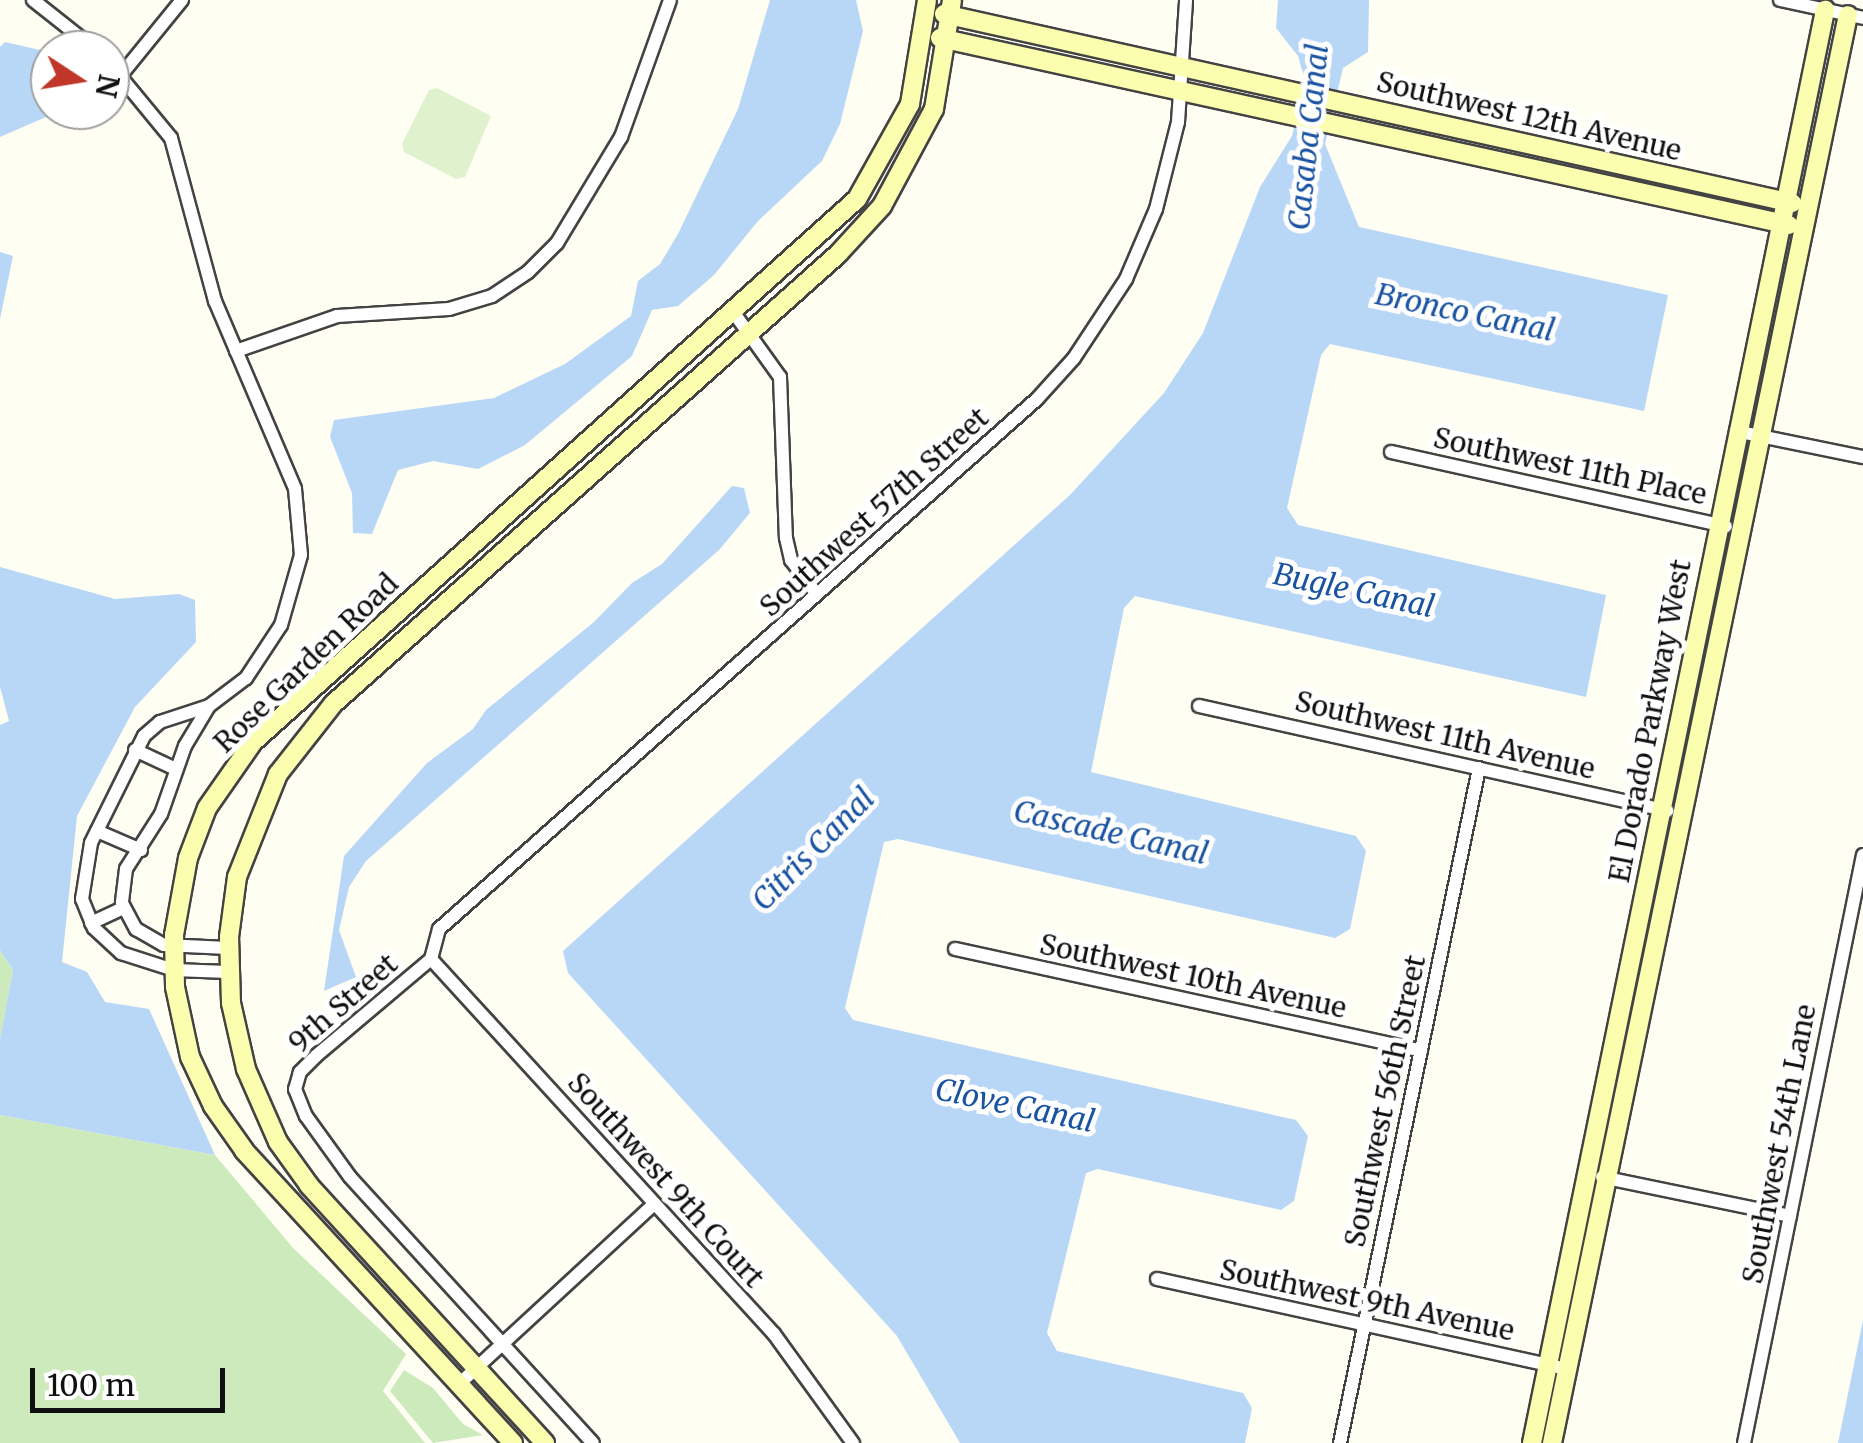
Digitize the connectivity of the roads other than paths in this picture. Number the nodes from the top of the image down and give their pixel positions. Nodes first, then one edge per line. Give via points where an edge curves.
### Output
1 (33, 0) edge
2 (182, 0) edge
3 (670, 0) edge
4 (1186, 0) edge
5 (1780, 0) edge
6 (927, 5) edge
7 (952, 8) edge
8 (1826, 10) junction
9 (1856, 16) edge
10 (71, 30) edge
11 (925, 35) junction
12 (950, 40) junction
13 (130, 64) edge
14 (1181, 65) junction
15 (130, 87) edge
16 (1180, 89) junction
17 (1784, 201) junction
18 (1808, 206) junction
19 (1780, 224) junction
20 (1802, 228) junction
21 (734, 313) junction
22 (750, 330) junction
23 (236, 352) junction
24 (1736, 432) junction
25 (1757, 436) junction
26 (1391, 452) dead end
27 (1863, 457) edge
28 (1717, 524) junction
29 (1738, 528) junction
30 (816, 594) junction
31 (209, 706) junction
32 (1200, 706) dead end
33 (136, 750) junction
34 (176, 768) junction
35 (1479, 768) junction
36 (1670, 811) junction
37 (97, 830) junction
38 (140, 850) junction
39 (1863, 855) edge
40 (123, 908) junction
41 (91, 922) junction
42 (174, 946) junction
43 (228, 948) junction
44 (955, 949) dead end
45 (431, 959) junction
46 (174, 970) junction
47 (228, 972) junction
48 (1421, 1051) junction
49 (1586, 1174) junction
50 (1605, 1178) junction
51 (654, 1204) junction
52 (1790, 1216) junction
53 (1158, 1279) dead end
54 (1364, 1326) junction
55 (503, 1343) junction
56 (477, 1368) junction
57 (1558, 1368) junction
58 (459, 1384) junction
59 (514, 1443) edge
60 (545, 1443) edge
61 (594, 1443) edge
62 (853, 1443) edge
63 (1340, 1443) edge
64 (1532, 1443) edge
65 (1552, 1443) edge
66 (1744, 1443) edge

1 - 10 street
2 - 13 street
3 - 23 street via 620,136 557,243 528,272 492,296 449,309 337,316
4 - 14 street, Southwest 57th Street
5 - 8 street
6 - 7 street, Southwest 12th Avenue
6 - 11 street, Rose Garden Road
7 - 12 street, Rose Garden Road
7 - 14 street, Southwest 12th Avenue
8 - 9 street
8 - 17 street, El Dorado Parkway West
9 - 18 street, El Dorado Parkway West
11 - 12 street, Southwest 12th Avenue
11 - 21 street, Rose Garden Road via 910,104 875,175 838,220
12 - 16 street, Southwest 12th Avenue
12 - 22 street, Rose Garden Road via 934,109 894,190 855,237
14 - 16 street, Southwest 57th Street
14 - 17 street, Southwest 12th Avenue
15 - 23 street via 170,138 214,302
16 - 19 street, Southwest 12th Avenue
16 - 30 street, Southwest 57th Street via 1156,210 1126,279 1086,342 1037,400
17 - 18 street, Southwest 12th Avenue
17 - 19 street, El Dorado Parkway West
18 - 20 street, El Dorado Parkway West
19 - 20 street, Southwest 12th Avenue
19 - 24 street, El Dorado Parkway West
20 - 25 street, El Dorado Parkway West
21 - 22 street
21 - 42 street, Rose Garden Road via 253,742 196,833
22 - 30 street via 780,376 786,538 801,577
22 - 43 street, Rose Garden Road via 313,725 254,822 237,877
23 - 31 street via 296,489 301,556 290,604 271,644 246,678
24 - 25 street
24 - 28 street, El Dorado Parkway West
25 - 27 street
25 - 29 street, El Dorado Parkway West
26 - 28 street, Southwest 11th Place
28 - 29 street, Southwest 11th Place
28 - 36 street, El Dorado Parkway West
29 - 36 street, El Dorado Parkway West
30 - 45 street, Southwest 57th Street via 438,929
31 - 33 street via 160,722
31 - 34 street
32 - 35 street, Southwest 11th Avenue
33 - 34 street
33 - 37 street
34 - 38 street
35 - 36 street, Southwest 11th Avenue
35 - 48 street, Southwest 56th Street
36 - 49 street, El Dorado Parkway West
36 - 50 street, El Dorado Parkway West
37 - 38 street
37 - 41 street via 82,883
38 - 40 street via 126,870
39 - 52 street, Southwest 54th Lane
40 - 41 street
40 - 42 street via 136,930
41 - 46 street via 120,953
42 - 43 street
42 - 46 street, Rose Garden Road
43 - 47 street, Rose Garden Road
44 - 48 street, Southwest 10th Avenue
45 - 51 street, Southwest 9th Court
45 - 55 street, 9th Street via 316,1056 295,1089 334,1157
46 - 47 street
46 - 58 street, Rose Garden Road via 185,1040 222,1121
47 - 56 street, Rose Garden Road via 242,1058 278,1142 310,1186
48 - 54 street, Southwest 56th Street
49 - 50 street
49 - 57 street, El Dorado Parkway West
50 - 52 street
50 - 57 street, El Dorado Parkway West
51 - 55 street
51 - 62 street, Southwest 9th Court via 806,1371
52 - 66 street, Southwest 54th Lane
53 - 54 street, Southwest 9th Avenue
54 - 57 street, Southwest 9th Avenue
54 - 63 street, Southwest 56th Street
55 - 56 street
55 - 61 street
56 - 58 street
56 - 60 street, Rose Garden Road
57 - 64 street, El Dorado Parkway West
57 - 65 street, El Dorado Parkway West
58 - 59 street, Rose Garden Road

